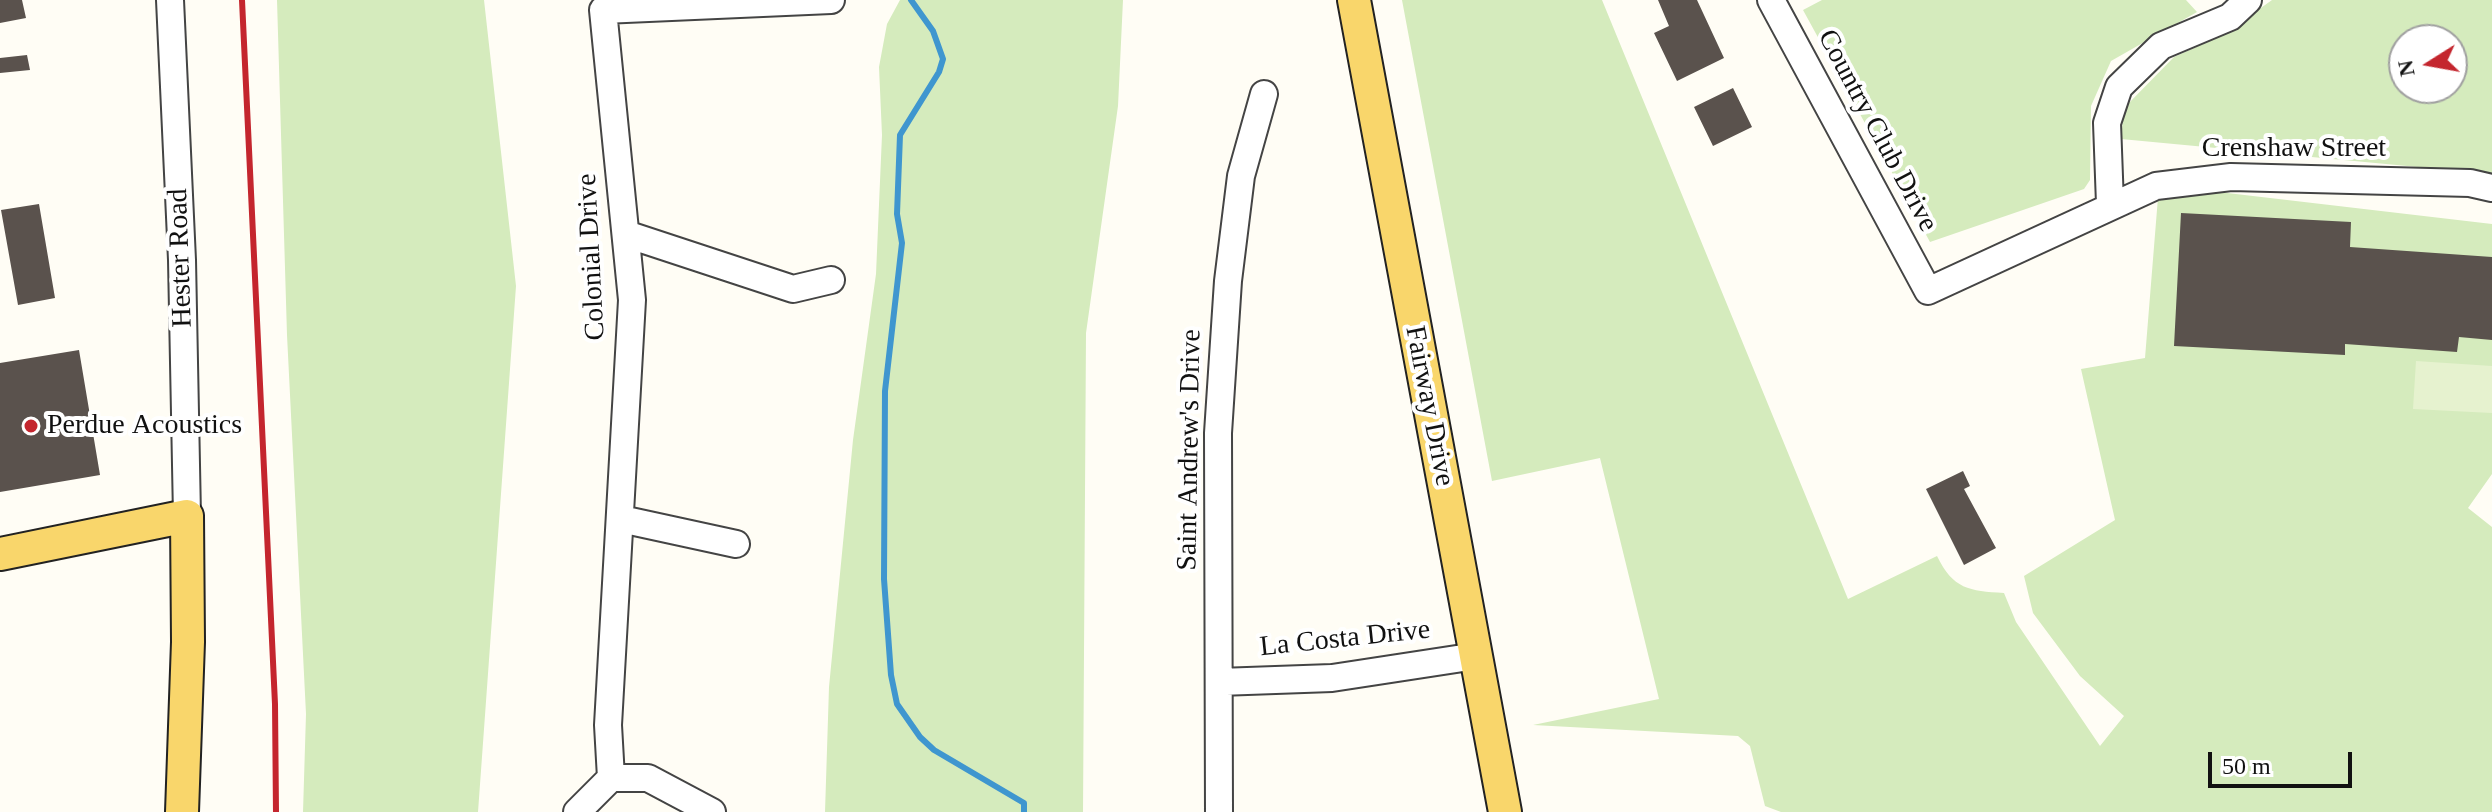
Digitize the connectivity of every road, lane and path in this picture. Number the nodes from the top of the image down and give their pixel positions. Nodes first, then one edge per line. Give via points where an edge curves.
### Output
1 (170, 0) edge
2 (831, 0) edge
3 (1354, 0) edge
4 (1771, 0) edge
5 (2248, 0) edge
6 (1264, 94) dead end
7 (2492, 188) edge
8 (2110, 204) junction
9 (626, 234) junction
10 (831, 280) dead end
11 (1928, 291) joint
12 (187, 516) junction
13 (621, 519) junction
14 (736, 544) dead end
15 (0, 554) edge
16 (1476, 656) junction
17 (1219, 682) junction
18 (611, 778) junction
19 (182, 812) edge
20 (577, 812) edge
21 (712, 812) edge
22 (1219, 812) edge
23 (1505, 812) edge

1 - 12 street, Hester Road
2 - 9 street, Colonial Drive via 603,10
3 - 16 main road, Fairway Drive
4 - 11 street, Country Club Drive
5 - 8 street via 2230,17 2161,46 2119,87 2107,123
6 - 17 street, Saint Andrew's Drive via 1241,176 1228,281 1218,433
7 - 8 street, Crenshaw Street via 2470,183 2231,177 2156,186
8 - 11 street, Crenshaw Street
9 - 10 street via 793,289
9 - 13 street, Colonial Drive via 632,300
12 - 15 main road
12 - 19 main road, Hester Road
13 - 14 street
13 - 18 street, Colonial Drive via 608,725
16 - 17 street, La Costa Drive via 1332,678
16 - 23 main road, Fairway Drive
17 - 22 street, Saint Andrew's Drive
18 - 20 street
18 - 21 street via 648,778

